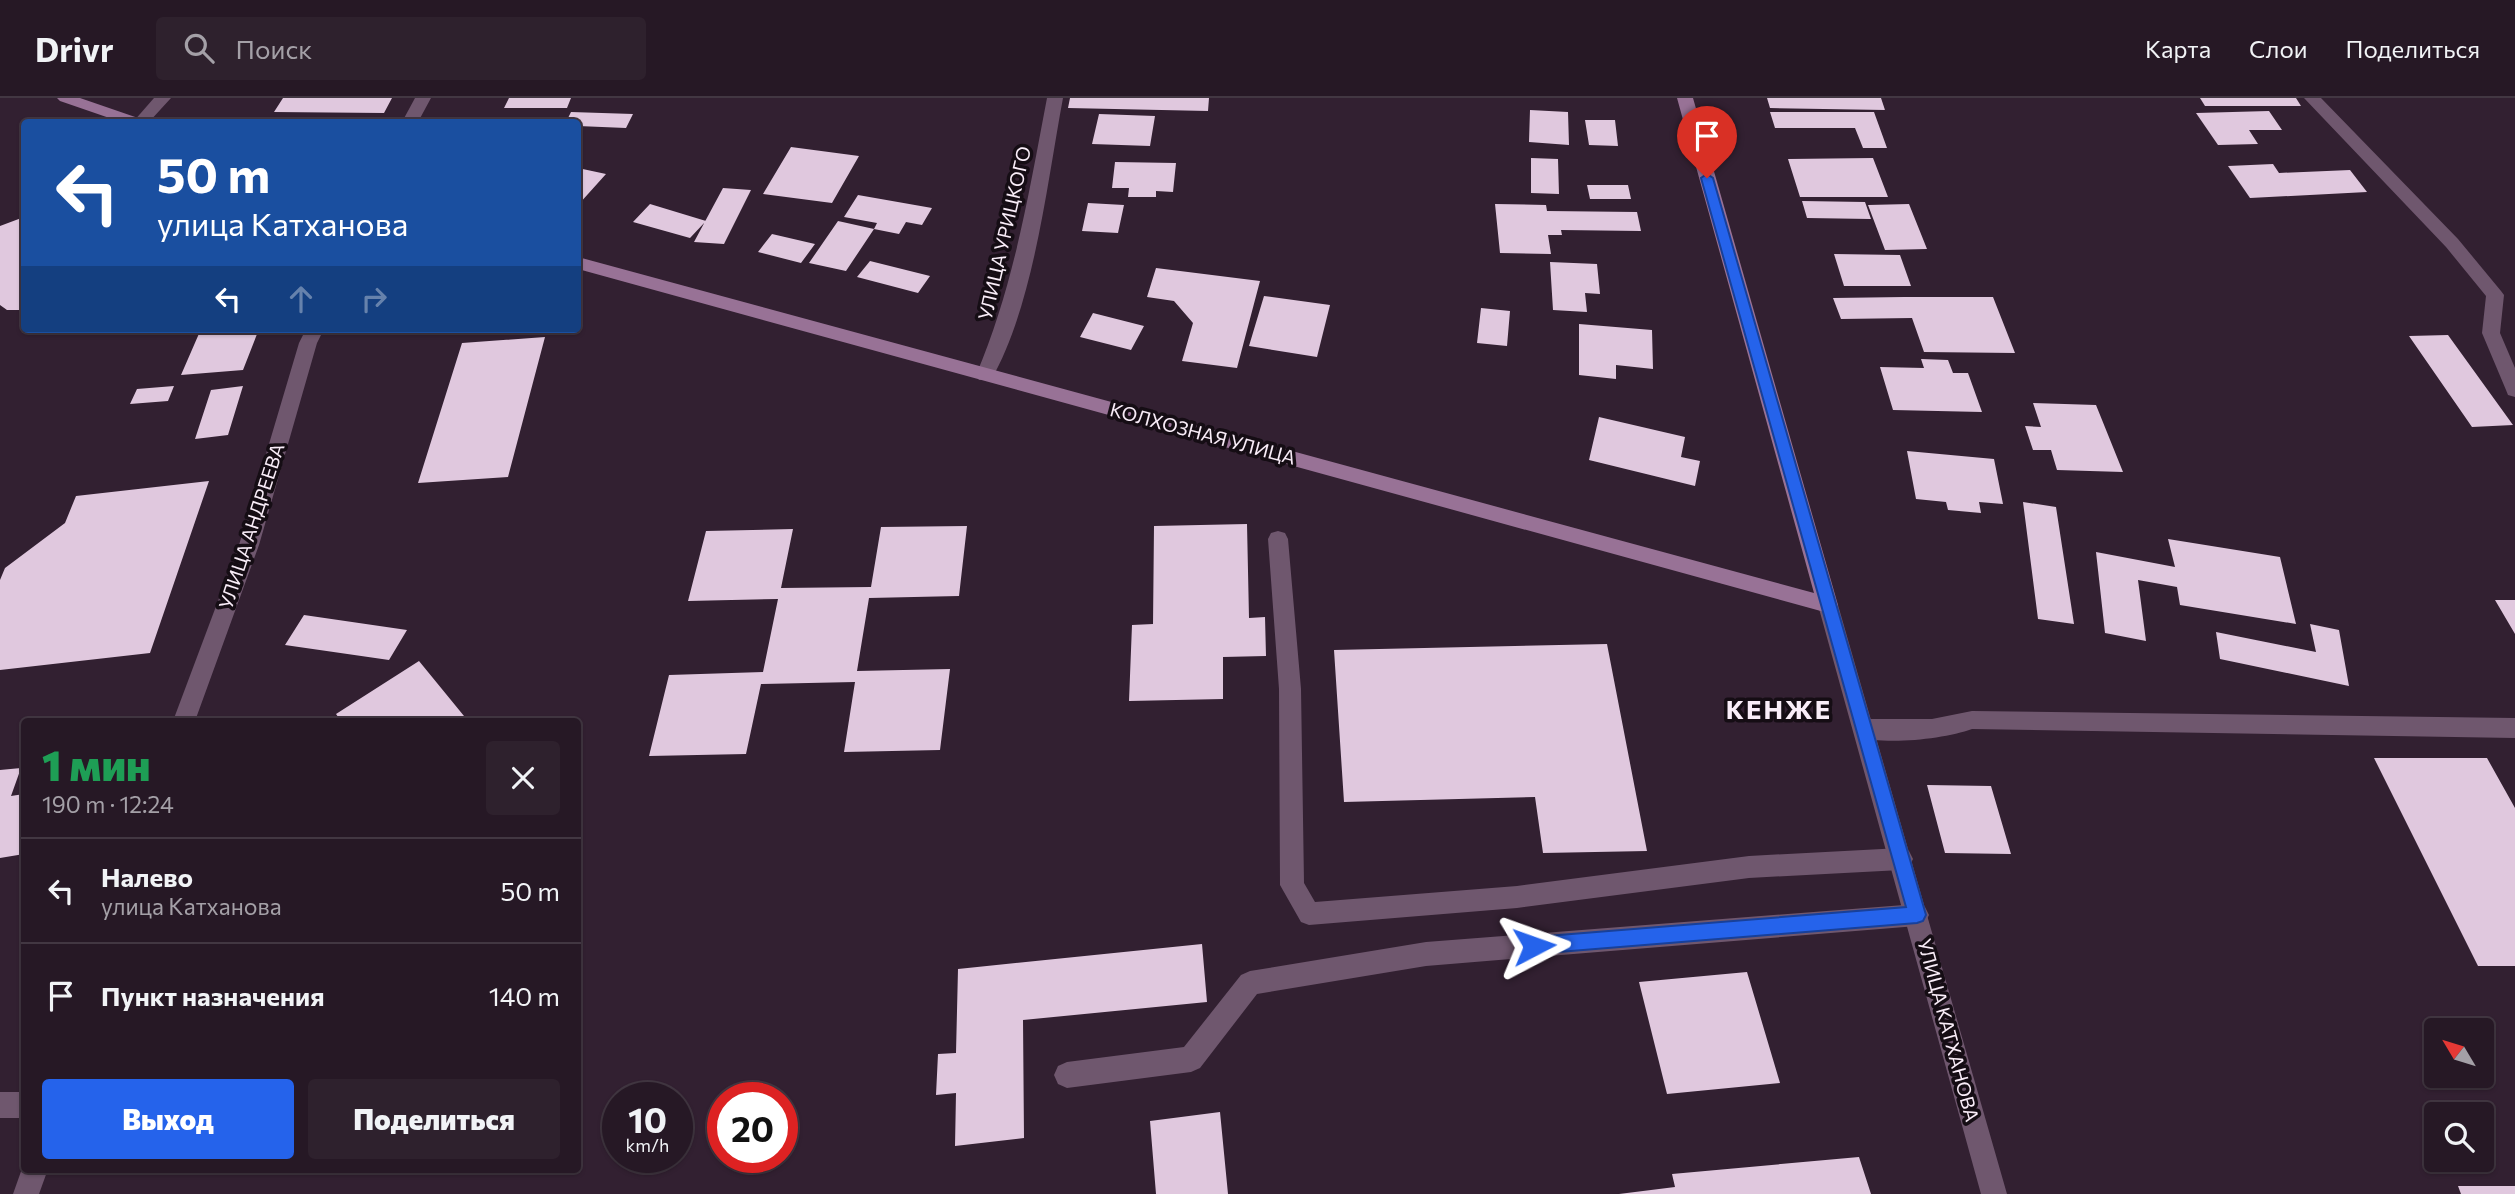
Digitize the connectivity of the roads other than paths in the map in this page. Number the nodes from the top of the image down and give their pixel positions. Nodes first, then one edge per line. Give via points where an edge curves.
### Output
1 (65, 98) edge
2 (163, 98) edge
3 (423, 98) edge
4 (1055, 98) edge
5 (1685, 98) edge
6 (2312, 98) edge
7 (126, 119) edge
8 (144, 119) edge
9 (412, 119) edge
10 (581, 264) edge
11 (312, 333) edge
12 (985, 375) junction
13 (2515, 390) edge
14 (1278, 539) dead end
15 (1828, 604) junction
16 (185, 718) edge
17 (2515, 728) edge
18 (1864, 729) junction
19 (1901, 859) junction
20 (1917, 915) junction
21 (1066, 1075) dead end
22 (0, 1105) edge
23 (21, 1105) edge
24 (34, 1173) edge
25 (26, 1194) edge
26 (1994, 1194) edge

1 - 7 street
2 - 8 street
3 - 9 street
4 - 12 street, УЛИЦА УРИЦКОГО via 1014,293
5 - 15 street, УЛИЦА КАТХАНОВА
6 - 13 street via 2451,242 2495,295 2491,333
10 - 12 street, КОЛХОЗНАЯ УЛИЦА
11 - 16 street, УЛИЦА АНДРЕЕВА via 249,545
12 - 15 street, КОЛХОЗНАЯ УЛИЦА
14 - 19 street via 1290,689 1292,885 1309,914 1517,897 1749,867
15 - 18 street, УЛИЦА КАТХАНОВА
17 - 18 street via 1972,720 1933,729
18 - 19 street, УЛИЦА КАТХАНОВА
19 - 20 street, УЛИЦА КАТХАНОВА
20 - 21 street via 1426,954 1250,983 1191,1059
20 - 26 street, УЛИЦА КАТХАНОВА
22 - 23 street
24 - 25 street

